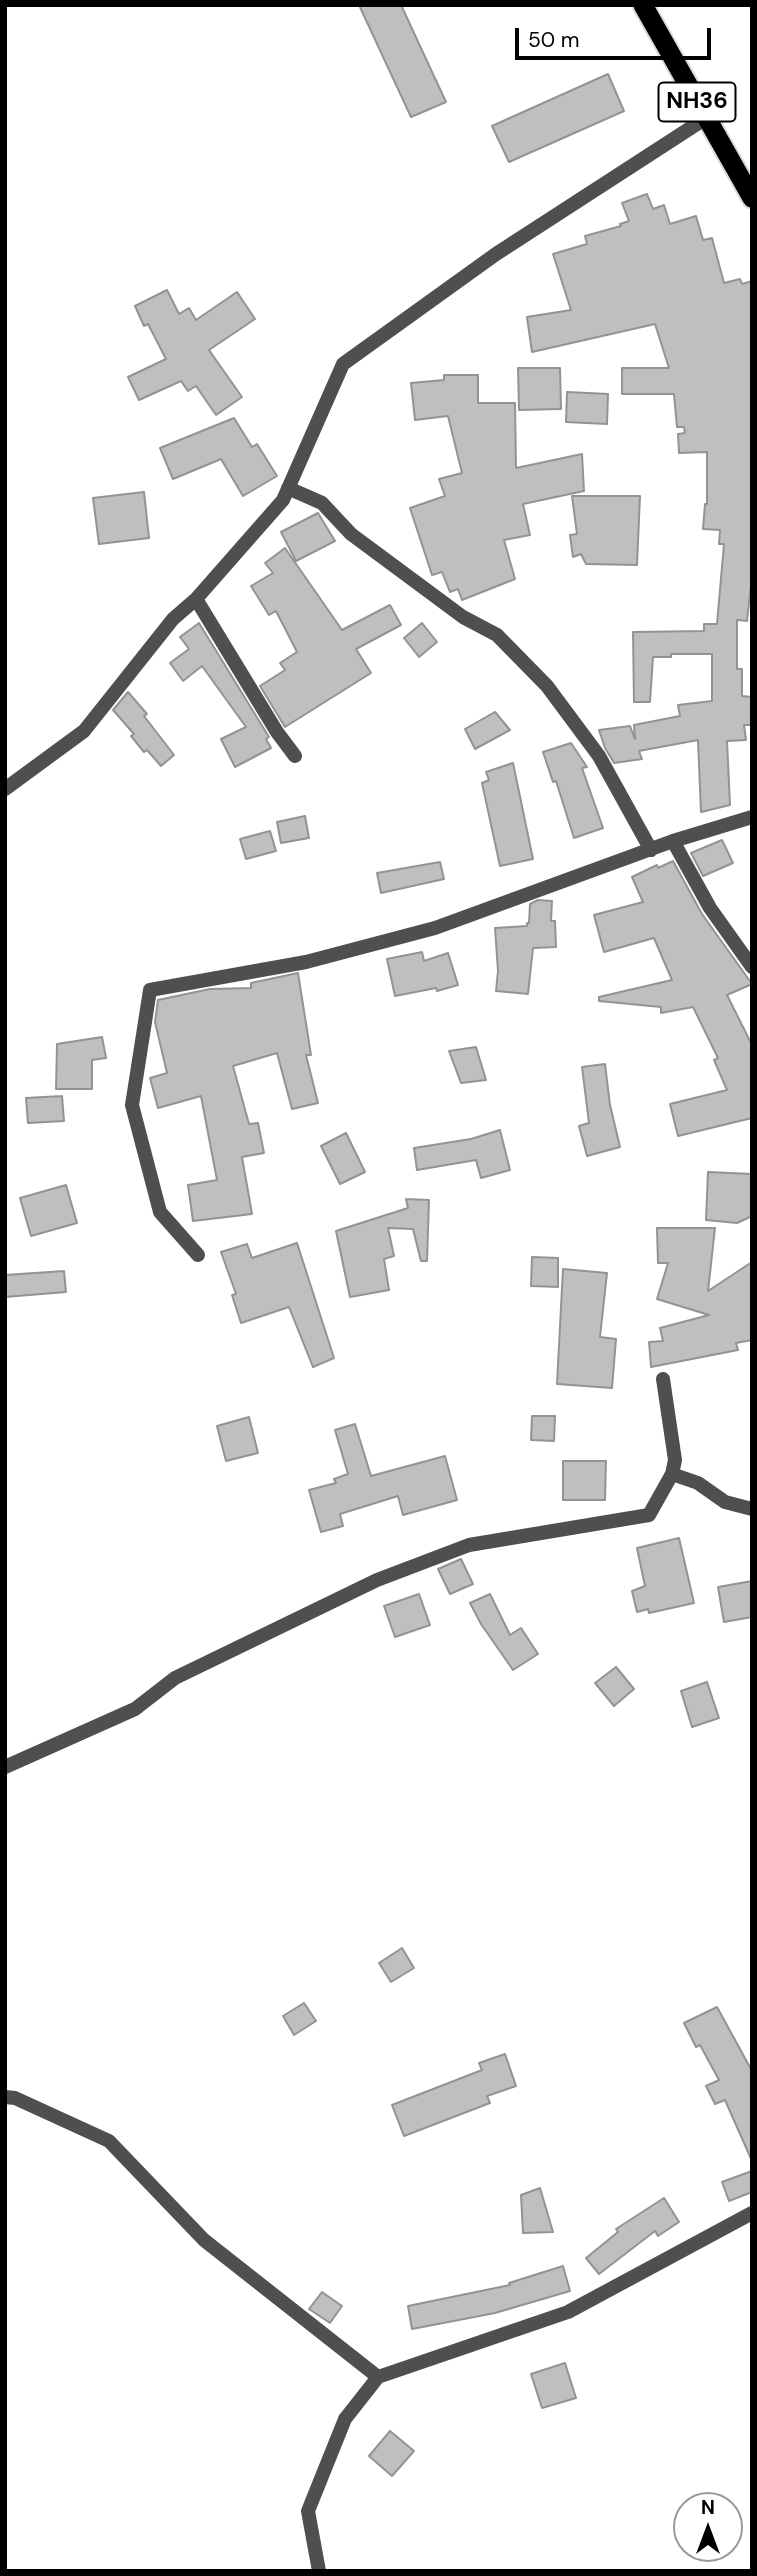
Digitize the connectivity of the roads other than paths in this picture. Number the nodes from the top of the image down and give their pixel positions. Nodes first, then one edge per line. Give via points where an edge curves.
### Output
1 (643, 5) edge
2 (706, 118) junction
3 (752, 198) edge
4 (288, 488) junction
5 (196, 599) junction
6 (295, 756) dead end
7 (5, 789) edge
8 (752, 817) edge
9 (673, 841) junction
10 (651, 850) junction
11 (752, 967) edge
12 (198, 1255) dead end
13 (663, 1379) dead end
14 (673, 1474) junction
15 (752, 1509) edge
16 (5, 1767) edge
17 (5, 2096) edge
18 (752, 2213) edge
19 (378, 2377) junction
20 (319, 2571) edge

1 - 2 highway, NH36
2 - 3 highway, NH36
2 - 4 street via 496,254 343,364
4 - 5 street via 283,500
4 - 10 street via 322,503 351,534 463,617 497,635 547,686 599,756
5 - 6 street
5 - 7 street via 173,620 84,731
8 - 9 street
9 - 10 street
9 - 11 street via 710,908
10 - 12 street via 435,928 306,962 150,990 132,1105 160,1212
13 - 14 street
14 - 15 street via 698,1483 725,1502
14 - 16 street via 649,1515 469,1545 377,1580 175,1678 135,1709
17 - 19 street via 109,2141 204,2240
18 - 19 street via 568,2312
19 - 20 street via 345,2419 308,2511

